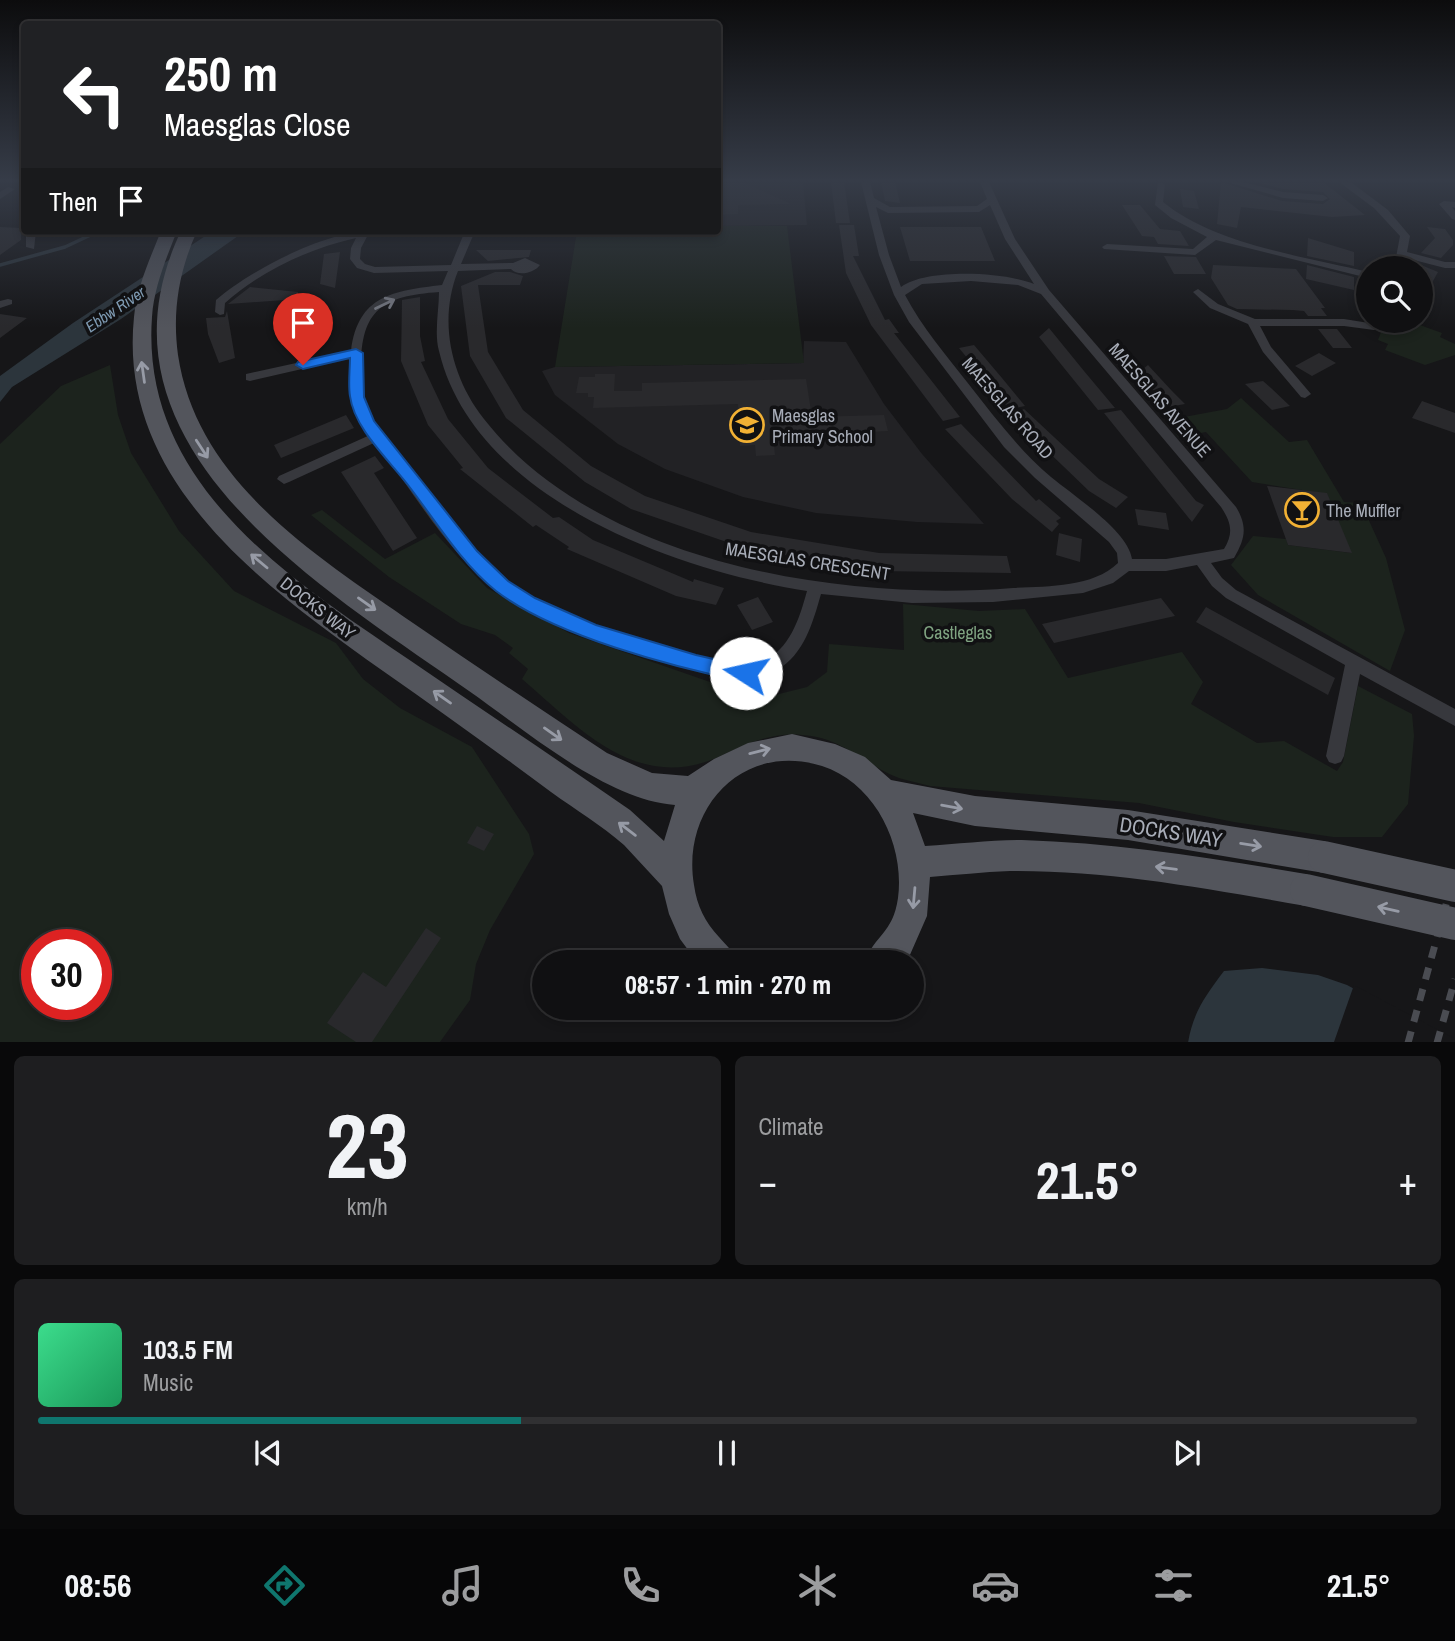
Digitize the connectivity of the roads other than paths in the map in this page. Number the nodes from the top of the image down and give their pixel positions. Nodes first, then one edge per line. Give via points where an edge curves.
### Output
1 (877, 231) edge
2 (1007, 231) edge
3 (1202, 231) edge
4 (1401, 231) edge
5 (31, 235) edge
6 (187, 235) edge
7 (356, 235) edge
8 (363, 235) edge
9 (468, 235) edge
10 (166, 236) edge
11 (1214, 237) junction
12 (31, 247) dead end
13 (1107, 247) dead end
14 (1403, 254) joint
15 (1455, 265) edge
16 (514, 266) dead end
17 (452, 267) junction
18 (1356, 272) edge
19 (444, 288) junction
20 (1045, 292) junction
21 (1198, 292) dead end
22 (899, 295) junction
23 (220, 312) dead end
24 (1253, 322) junction
25 (1356, 323) edge
26 (356, 353) junction
27 (250, 377) dead end
28 (1305, 394) dead end
29 (379, 436) junction
30 (284, 479) dead end
31 (1202, 561) junction
32 (1126, 565) junction
33 (816, 586) junction
34 (1354, 663) junction
35 (1455, 718) edge
36 (1335, 756) dead end
37 (712, 776) junction
38 (886, 793) junction
39 (916, 862) junction
40 (676, 877) junction
41 (1455, 886) edge
42 (1306, 890) joint
43 (1455, 924) edge
44 (707, 950) edge
45 (892, 950) edge

1 - 22 street, MAESGLAS ROAD
2 - 20 street, MAESGLAS AVENUE
3 - 11 street
4 - 14 street
5 - 12 street
6 -> 37 main road, DOCKS WAY via 169,290 166,353 177,401 227,485 318,569 597,763 633,782 668,791 690,790
7 - 23 street via 233,288 220,302
8 - 17 street via 355,259 361,266 374,270
9 - 17 street, MAESGLAS CRESCENT
40 -> 10 main road, DOCKS WAY via 634,833 346,631 237,542 196,494 173,460 150,410 142,370 142,310
11 - 13 street via 1195,252
11 - 18 street
14 - 15 street
16 - 17 street
17 - 19 street, MAESGLAS CRESCENT
26 -> 19 street via 361,322 375,308 400,296
19 - 33 street, MAESGLAS CRESCENT via 440,333 445,361 459,395 501,450 586,513 666,551 714,566
20 - 22 street via 1006,279 922,281 907,286
20 - 31 street, MAESGLAS AVENUE via 1233,513 1240,529 1238,541 1229,554
21 - 24 street via 1214,306
22 - 32 street, MAESGLAS ROAD via 932,347 992,424 1040,475 1114,538
24 - 25 street
24 - 28 street via 1266,347
26 - 27 street
26 - 29 street via 357,397
29 - 30 street
29 - 33 street via 471,556 502,586 592,631 696,663 746,673 761,670 783,657 805,623
31 - 32 street, MAESGLAS AVENUE
31 - 34 street via 1231,594
32 - 33 street, MAESGLAS CRESCENT via 1119,574 1100,582 978,599
34 - 35 street
34 - 36 street
37 -> 38 main road via 744,755 780,746 819,750 855,766
37 - 40 main road via 695,796 679,834
38 - 39 main road via 907,829
38 -> 41 main road, DOCKS WAY, bridge via 947,807 1128,825 1324,857
42 -> 39 main road, DOCKS WAY via 1129,863 1021,856
39 -> 45 main road via 914,906 901,941
40 - 44 main road via 684,912
43 -> 42 main road, DOCKS WAY, bridge

